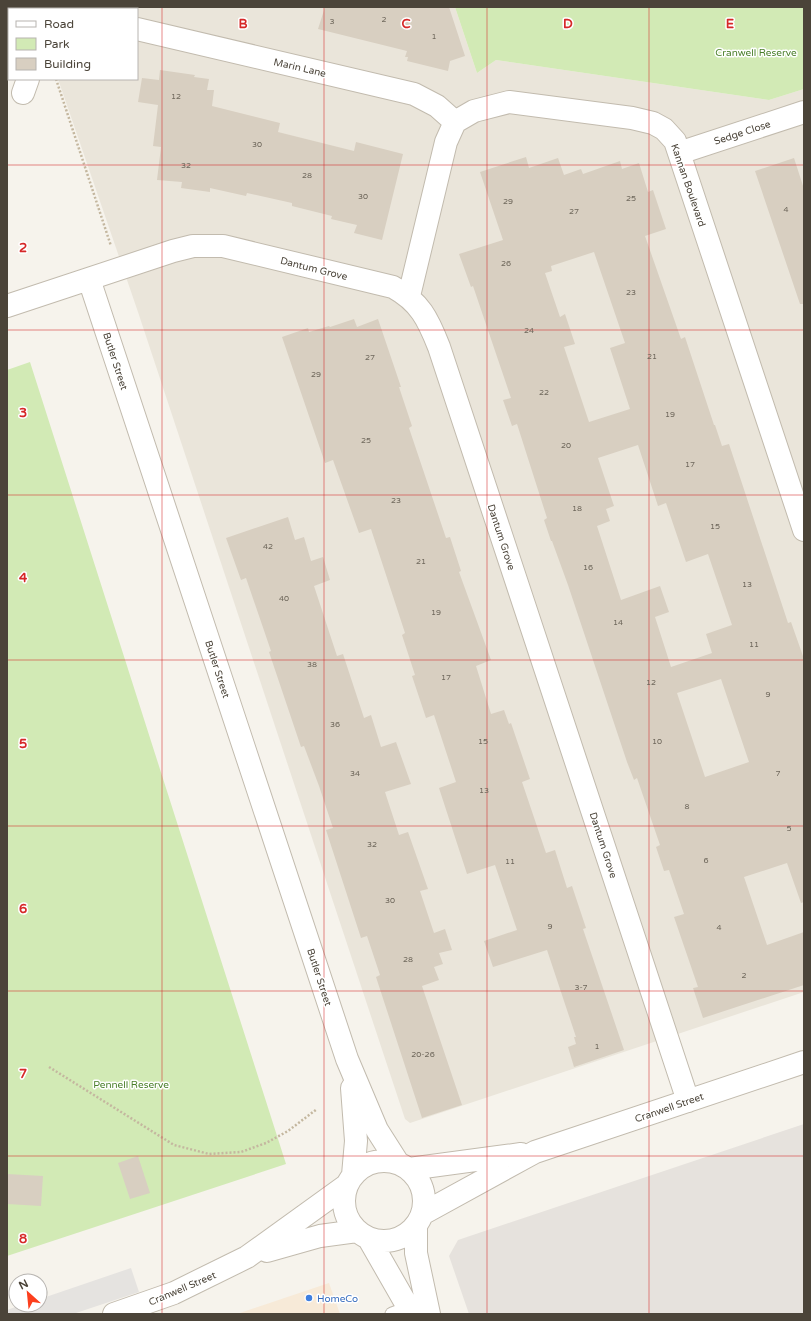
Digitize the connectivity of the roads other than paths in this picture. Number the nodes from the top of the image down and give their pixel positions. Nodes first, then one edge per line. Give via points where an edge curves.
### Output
1 (138, 29) edge
2 (804, 112) edge
3 (455, 122) junction
4 (679, 153) junction
5 (89, 279) junction
6 (409, 296) junction
7 (7, 306) edge
8 (804, 530) edge
9 (347, 1059) junction
10 (804, 1062) edge
11 (688, 1101) junction
12 (535, 1152) junction
13 (403, 1166) junction
14 (350, 1180) junction
15 (419, 1219) junction
16 (363, 1235) junction
17 (247, 1257) junction
18 (414, 1310) edge
19 (114, 1314) edge

1 - 3 street, Marin Lane via 414,94 436,106
2 - 4 street, Sedge Close
3 - 4 street, Kannan Boulevard via 474,111 509,102 632,118 653,123 664,129 675,141
3 - 6 street via 446,142
4 - 8 street, Kannan Boulevard
5 - 6 street, Dantum Grove via 193,246 223,246 393,287
5 - 7 street, Dantum Grove
5 - 9 street, Butler Street
6 - 11 street, Dantum Grove via 428,320 439,347
9 - 13 street, Butler Street via 377,1130
9 - 14 street, Butler Street via 354,1101 356,1140
10 - 11 street, Cranwell Street
11 - 12 street, Cranwell Street
12 - 13 street, Cranwell Street
12 - 15 street, Cranwell Street
13 - 14 street via 386,1161 373,1162 362,1167
13 - 15 street via 417,1178 423,1189 425,1201
14 - 16 street via 344,1196 344,1208 349,1221
14 - 17 street, Cranwell Street
15 - 16 street via 407,1234 396,1240 382,1241
15 - 18 street
16 - 17 street, Cranwell Street via 293,1242
16 - 18 street
17 - 19 street, Cranwell Street via 174,1293

